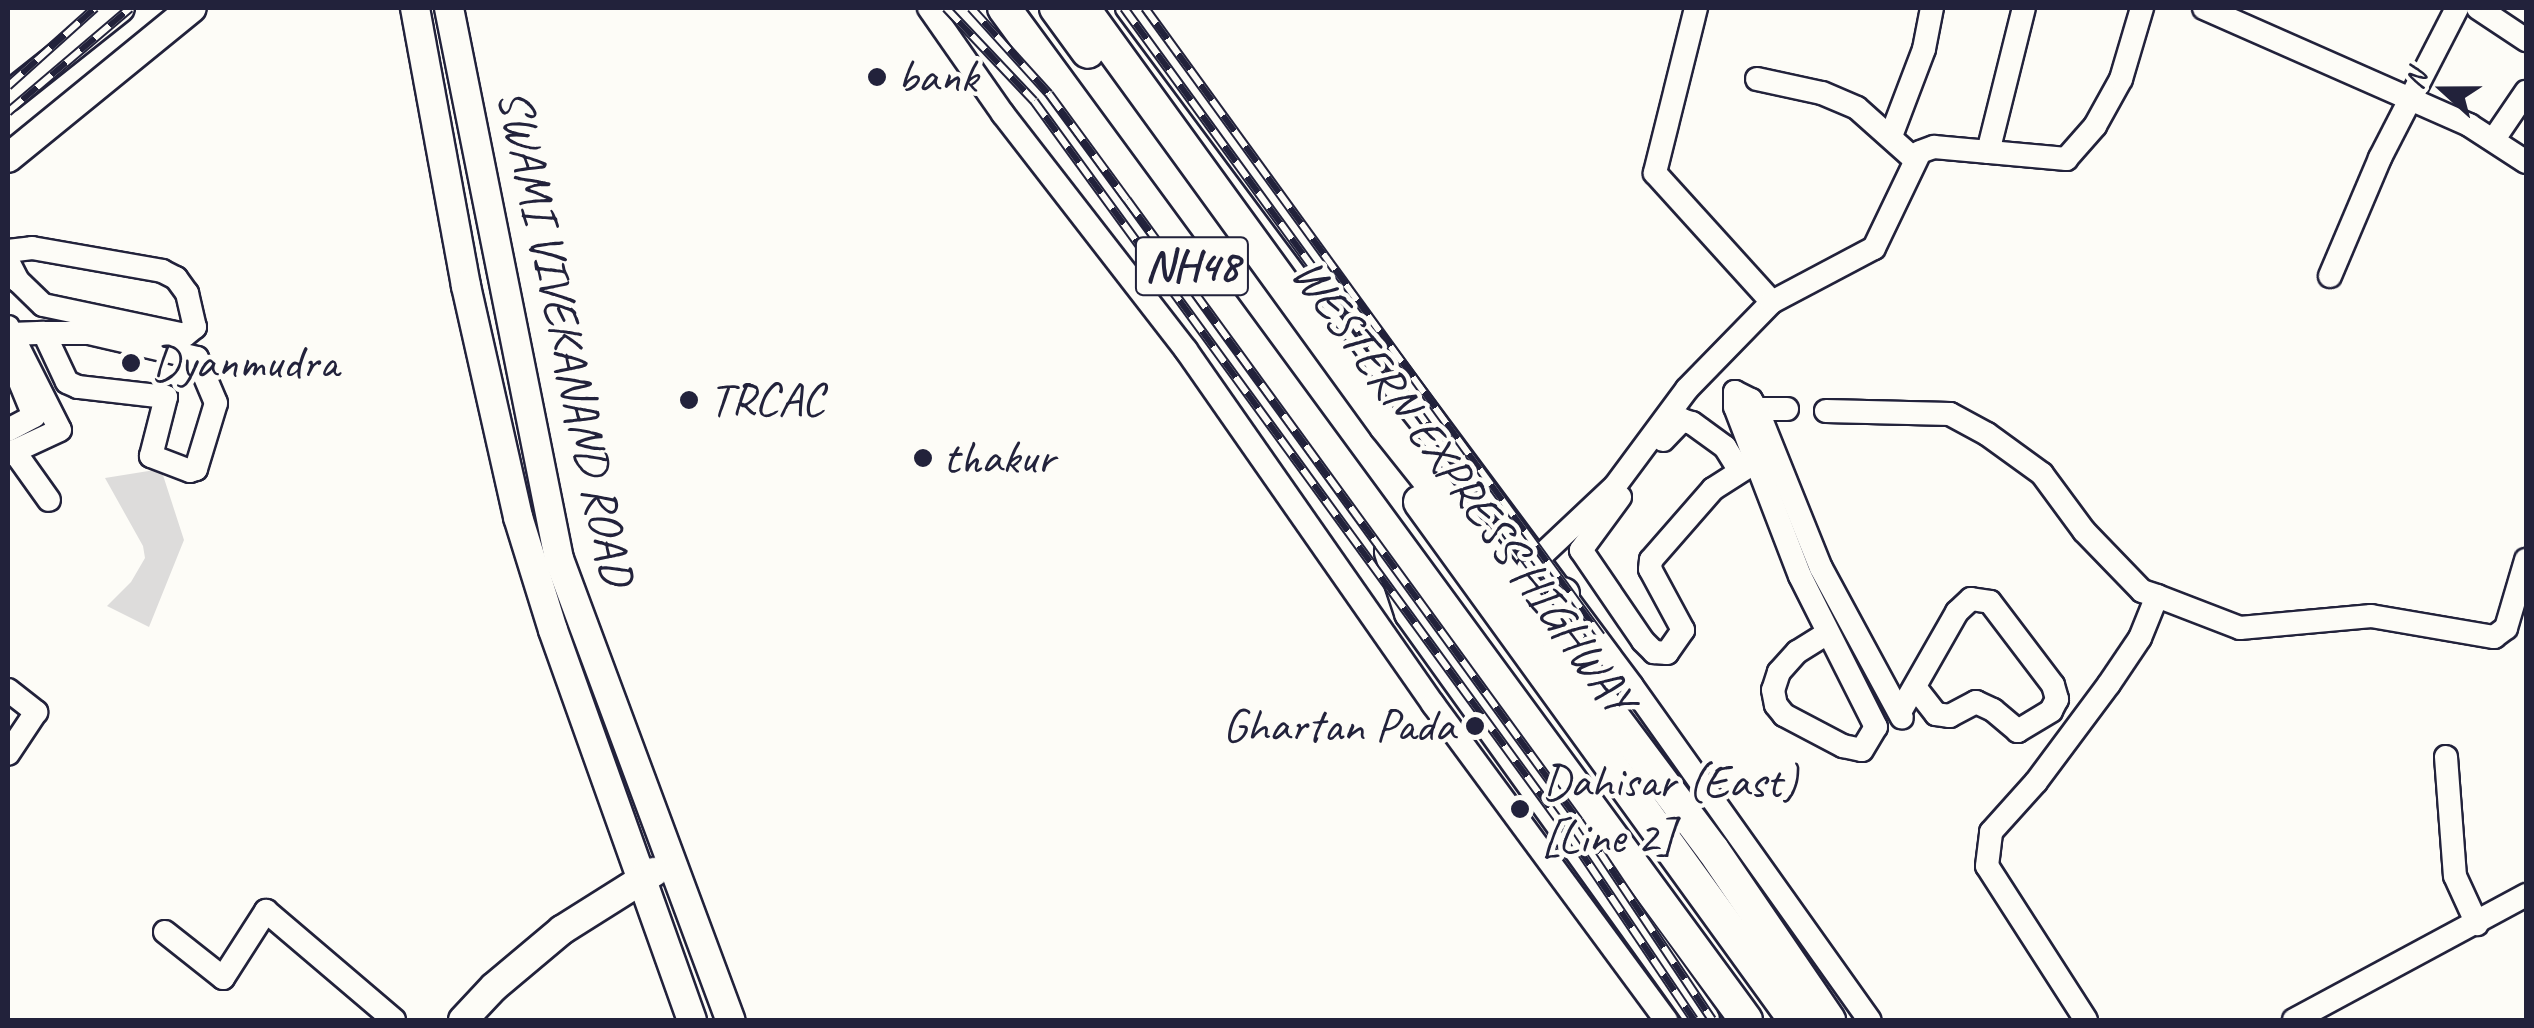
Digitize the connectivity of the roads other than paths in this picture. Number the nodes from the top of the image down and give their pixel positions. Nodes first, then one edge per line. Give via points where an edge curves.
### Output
1 (120, 8) edge
2 (192, 8) edge
3 (415, 8) edge
4 (448, 8) edge
5 (929, 8) edge
6 (1004, 8) edge
7 (1056, 8) edge
8 (1083, 8) edge
9 (1127, 8) edge
10 (1696, 8) edge
11 (1932, 8) edge
12 (2024, 8) edge
13 (2142, 8) edge
14 (2204, 8) edge
15 (2457, 8) edge
16 (2478, 8) edge
17 (2526, 40) edge
18 (1756, 79) dead end
19 (2526, 92) edge
20 (8, 97) edge
21 (2411, 101) junction
22 (1891, 136) junction
23 (2494, 139) junction
24 (1988, 152) junction
25 (8, 158) edge
26 (1914, 159) junction
27 (2526, 162) edge
28 (8, 251) edge
29 (8, 261) edge
30 (2330, 276) dead end
31 (1772, 302) junction
32 (44, 333) junction
33 (9, 338) edge
34 (1710, 365) junction
35 (1687, 389) junction
36 (1736, 392) junction
37 (1756, 409) junction
38 (1787, 410) dead end
39 (1826, 412) dead end
40 (1692, 423) junction
41 (10, 445) edge
42 (1757, 459) junction
43 (50, 500) dead end
44 (1428, 513) junction
45 (1381, 524) junction
46 (1574, 542) junction
47 (1800, 547) junction
48 (1536, 560) junction
49 (2526, 560) edge
50 (1510, 583) junction
51 (1564, 594) junction
52 (2156, 596) junction
53 (1826, 634) junction
54 (1559, 644) junction
55 (600, 660) junction
56 (570, 673) junction
57 (1915, 687) junction
58 (8, 690) edge
59 (1899, 710) junction
60 (1870, 716) junction
61 (8, 754) edge
62 (2446, 758) dead end
63 (677, 871) junction
64 (645, 888) junction
65 (2526, 895) edge
66 (2477, 924) junction
67 (165, 932) dead end
68 (394, 1020) edge
69 (463, 1020) edge
70 (486, 1020) edge
71 (692, 1020) edge
72 (730, 1020) edge
73 (1666, 1020) edge
74 (1703, 1020) edge
75 (1746, 1020) edge
76 (1795, 1020) edge
77 (1828, 1020) edge
78 (1869, 1020) edge
79 (2086, 1020) edge
80 (2294, 1020) edge

1 - 20 main road
2 - 25 main road
3 - 56 main road, SWAMI VIVEKANAND ROAD via 466,286 518,517
4 - 55 main road, SWAMI VIVEKANAND ROAD via 558,559
5 - 73 street via 1002,114 1186,350 1433,704
6 - 45 highway, WESTERN EXPRESS HIGHWAY / NH48
7 - 44 highway, WESTERN EXPRESS HIGHWAY / NH48
8 - 50 highway via 1386,426
9 - 48 street
10 - 31 street via 1655,173
11 - 22 street
12 - 24 street
13 - 24 street via 2121,80 2095,126 2066,158
14 - 21 street
15 - 21 street
16 - 17 street
18 - 22 street via 1822,93 1856,108
19 - 23 street
21 - 23 street
21 - 30 street
22 - 26 street
23 - 27 street
24 - 26 street via 1934,148
26 - 31 street via 1874,248
28 - 29 street via 32,248 162,271 187,293 195,327 185,335 42,306
31 - 34 street
32 - 32 street via 88,332 197,358 216,403 196,469 151,456 166,397 67,382
32 - 33 street
33 - 41 street via 60,430
34 - 35 street
34 - 36 street
35 - 40 street
35 - 46 street
36 - 37 street
36 - 42 street
37 - 38 street
37 - 42 street
39 - 52 street via 1950,414 1988,434 2042,474 2084,532 2142,591
40 - 42 street via 1725,447
40 - 46 street via 1674,426
41 - 43 street
42 - 46 street via 1694,508 1651,560 1650,570 1684,630 1667,653 1643,641
42 - 47 street
44 - 50 highway
44 - 76 highway, WESTERN EXPRESS HIGHWAY / NH48
45 - 74 highway via 1411,612
45 - 75 highway, WESTERN EXPRESS HIGHWAY / NH48
46 - 48 street
47 - 53 street
47 - 59 street
48 - 50 street
48 - 51 street
49 - 52 street via 2506,628 2494,638 2358,616 2240,628
50 - 54 highway
51 - 54 highway
51 - 78 street
52 - 79 street via 2140,638 2109,684 1991,832 1987,866
53 - 60 street
53 - 60 street via 1779,672 1776,705 1853,750 1868,745 1876,727
54 - 77 highway via 1713,850
55 - 56 street
55 - 63 main road, SWAMI VIVEKANAND ROAD
56 - 64 main road, SWAMI VIVEKANAND ROAD
57 - 57 street via 1964,602 1980,599 1996,610 2057,698 2051,711 2018,731 1976,702 1950,716 1936,714
57 - 59 street
58 - 61 street via 36,712
59 - 60 street
62 - 66 street via 2455,876
63 - 64 main road
63 - 72 main road, SWAMI VIVEKANAND ROAD
64 - 69 main road via 562,930
64 - 70 main road
64 - 71 main road, SWAMI VIVEKANAND ROAD
65 - 66 street
66 - 80 street
67 - 68 street via 224,978 266,910

